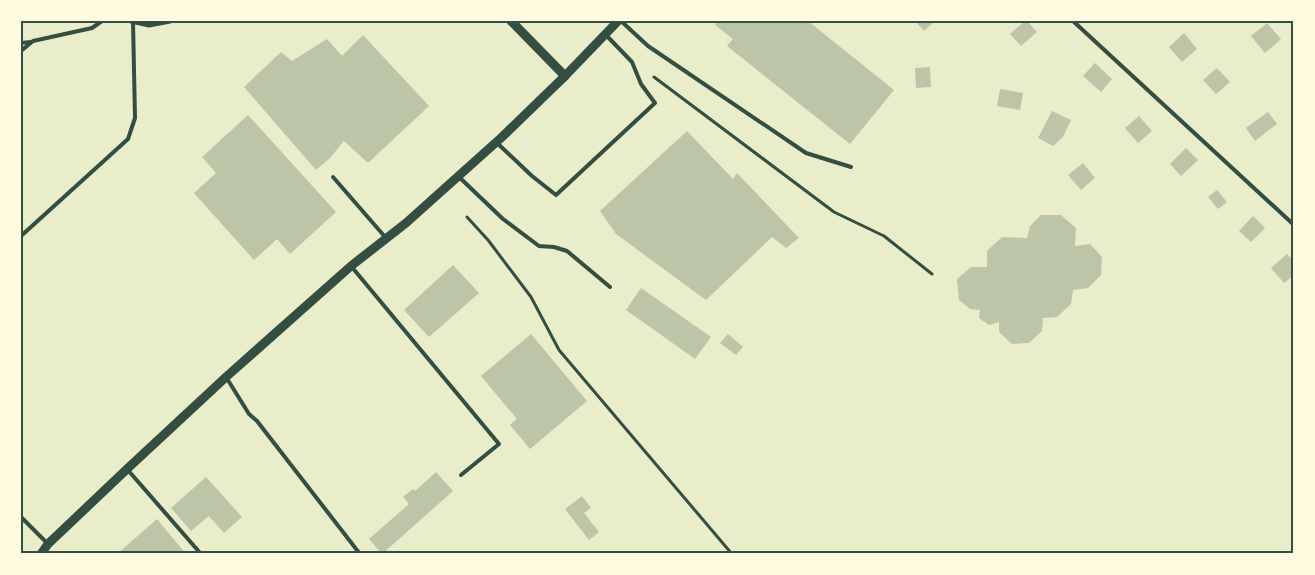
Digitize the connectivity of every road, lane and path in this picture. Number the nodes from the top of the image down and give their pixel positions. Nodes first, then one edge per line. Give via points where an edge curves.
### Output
1 (102, 21) edge
2 (170, 21) edge
3 (511, 21) edge
4 (620, 21) edge
5 (1073, 21) edge
6 (132, 22) edge
7 (605, 34) junction
8 (33, 41) junction
9 (21, 43) edge
10 (21, 51) edge
11 (632, 62) junction
12 (565, 76) junction
13 (496, 142) junction
14 (851, 166) dead end
15 (333, 176) dead end
16 (458, 176) junction
17 (467, 217) dead end
18 (1294, 225) edge
19 (21, 236) edge
20 (386, 238) junction
21 (351, 266) junction
22 (932, 274) dead end
23 (610, 286) dead end
24 (226, 377) junction
25 (126, 469) junction
26 (461, 475) dead end
27 (21, 517) edge
28 (48, 544) junction
29 (33, 554) edge
30 (41, 554) edge
31 (201, 554) edge
32 (360, 554) edge
33 (732, 554) edge

1 - 8 lane via 92,28
2 - 6 street via 149,25
3 - 12 street
4 - 7 street
4 - 14 lane via 648,46 806,153
5 - 18 lane
6 - 19 lane via 136,118 128,139
7 - 11 lane
7 - 12 street
8 - 9 lane
8 - 10 lane
11 - 13 lane via 641,84 655,103 556,195
11 - 22 path via 834,212 884,236
12 - 13 street
13 - 16 street
15 - 20 lane
16 - 20 street
16 - 23 lane via 539,246 567,251
17 - 33 path via 531,297 559,350
20 - 21 street
21 - 24 street
21 - 26 lane via 499,444
24 - 25 street
24 - 32 lane via 249,414
25 - 28 street
25 - 31 lane
27 - 28 lane
28 - 29 street
28 - 30 street

